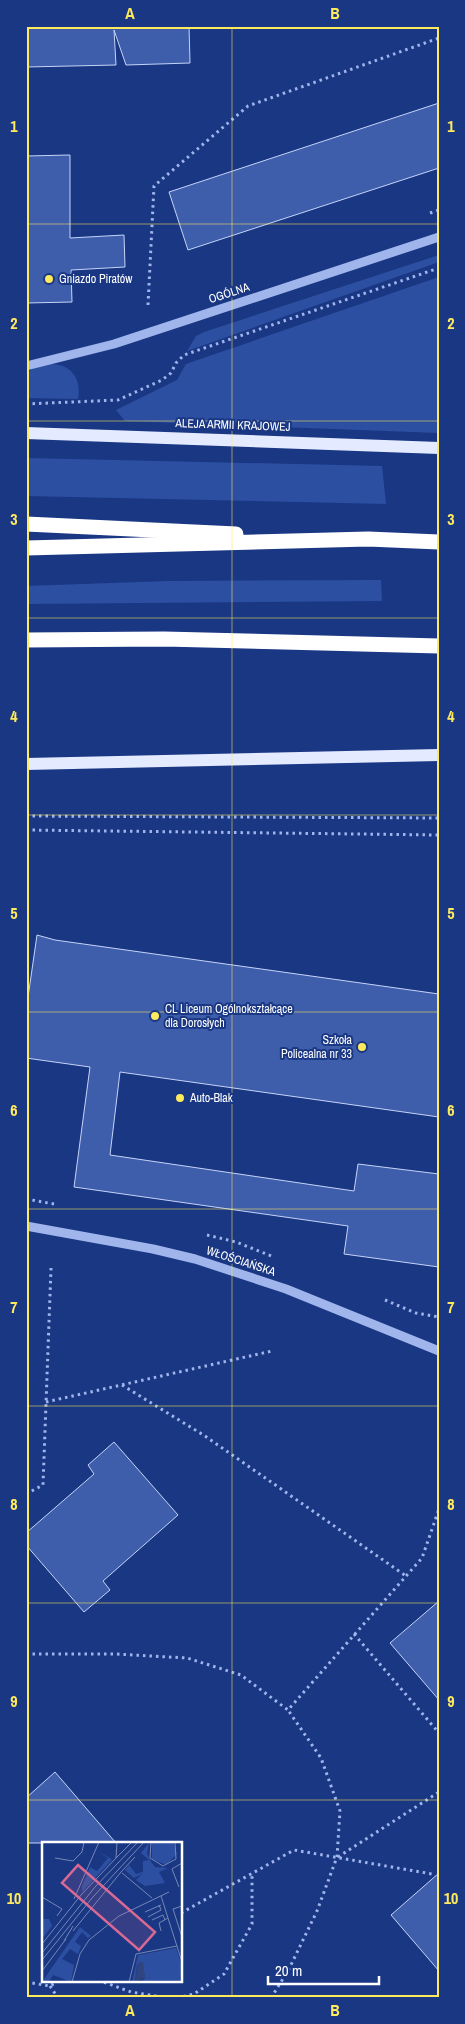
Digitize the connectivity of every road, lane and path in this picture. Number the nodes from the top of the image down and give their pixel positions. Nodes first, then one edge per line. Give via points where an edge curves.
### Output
1 (439, 38) edge
2 (439, 237) edge
3 (439, 268) edge
4 (148, 305) dead end
5 (26, 366) edge
6 (26, 404) edge
7 (26, 434) edge
8 (439, 448) edge
9 (26, 524) edge
10 (368, 540) junction
11 (439, 542) edge
12 (26, 548) edge
13 (26, 640) edge
14 (439, 646) edge
15 (439, 755) edge
16 (26, 764) edge
17 (26, 816) edge
18 (439, 818) edge
19 (26, 830) edge
20 (439, 834) edge
21 (26, 1226) edge
22 (51, 1268) dead end
23 (272, 1351) dead end
24 (439, 1351) edge
25 (122, 1385) junction
26 (46, 1402) junction
27 (26, 1494) edge
28 (439, 1509) edge
29 (406, 1576) junction
30 (354, 1634) junction
31 (26, 1654) edge
32 (288, 1710) junction
33 (439, 1733) edge
34 (439, 1792) edge
35 (337, 1857) junction
36 (252, 1873) junction
37 (432, 1874) dead end
38 (182, 1912) edge
39 (26, 1982) edge
40 (57, 1982) edge
41 (104, 1982) edge
42 (50, 1986) junction
43 (194, 1996) edge
44 (58, 1998) edge
45 (168, 1998) edge
46 (178, 1998) edge
47 (271, 1998) edge

1 - 4 path via 248,106 154,186
2 - 5 street, OGÓLNA via 114,344
3 - 6 path via 184,355 162,380 118,400
7 - 8 main road, ALEJA ARMII KRAJOWEJ
9 - 10 highway
10 - 11 highway
10 - 12 highway
13 - 14 highway via 164,639
15 - 16 main road
17 - 18 path
19 - 20 path
21 - 24 street, WŁOŚCIAŃSKA via 195,1259 286,1289
22 - 26 path
23 - 25 path
25 - 26 path
25 - 29 path via 205,1436
26 - 27 path via 43,1485
28 - 29 path via 422,1558
29 - 30 path
30 - 32 path
30 - 33 path
31 - 32 path via 187,1658 241,1675
32 - 35 path via 321,1758 340,1811
34 - 35 path
35 - 36 path via 294,1850
35 - 37 path
35 - 47 path via 313,1919
36 - 38 path
36 - 43 path via 252,1924 224,1974
39 - 42 path
40 - 42 path
41 - 45 path via 131,1992
42 - 44 path
43 - 46 path

